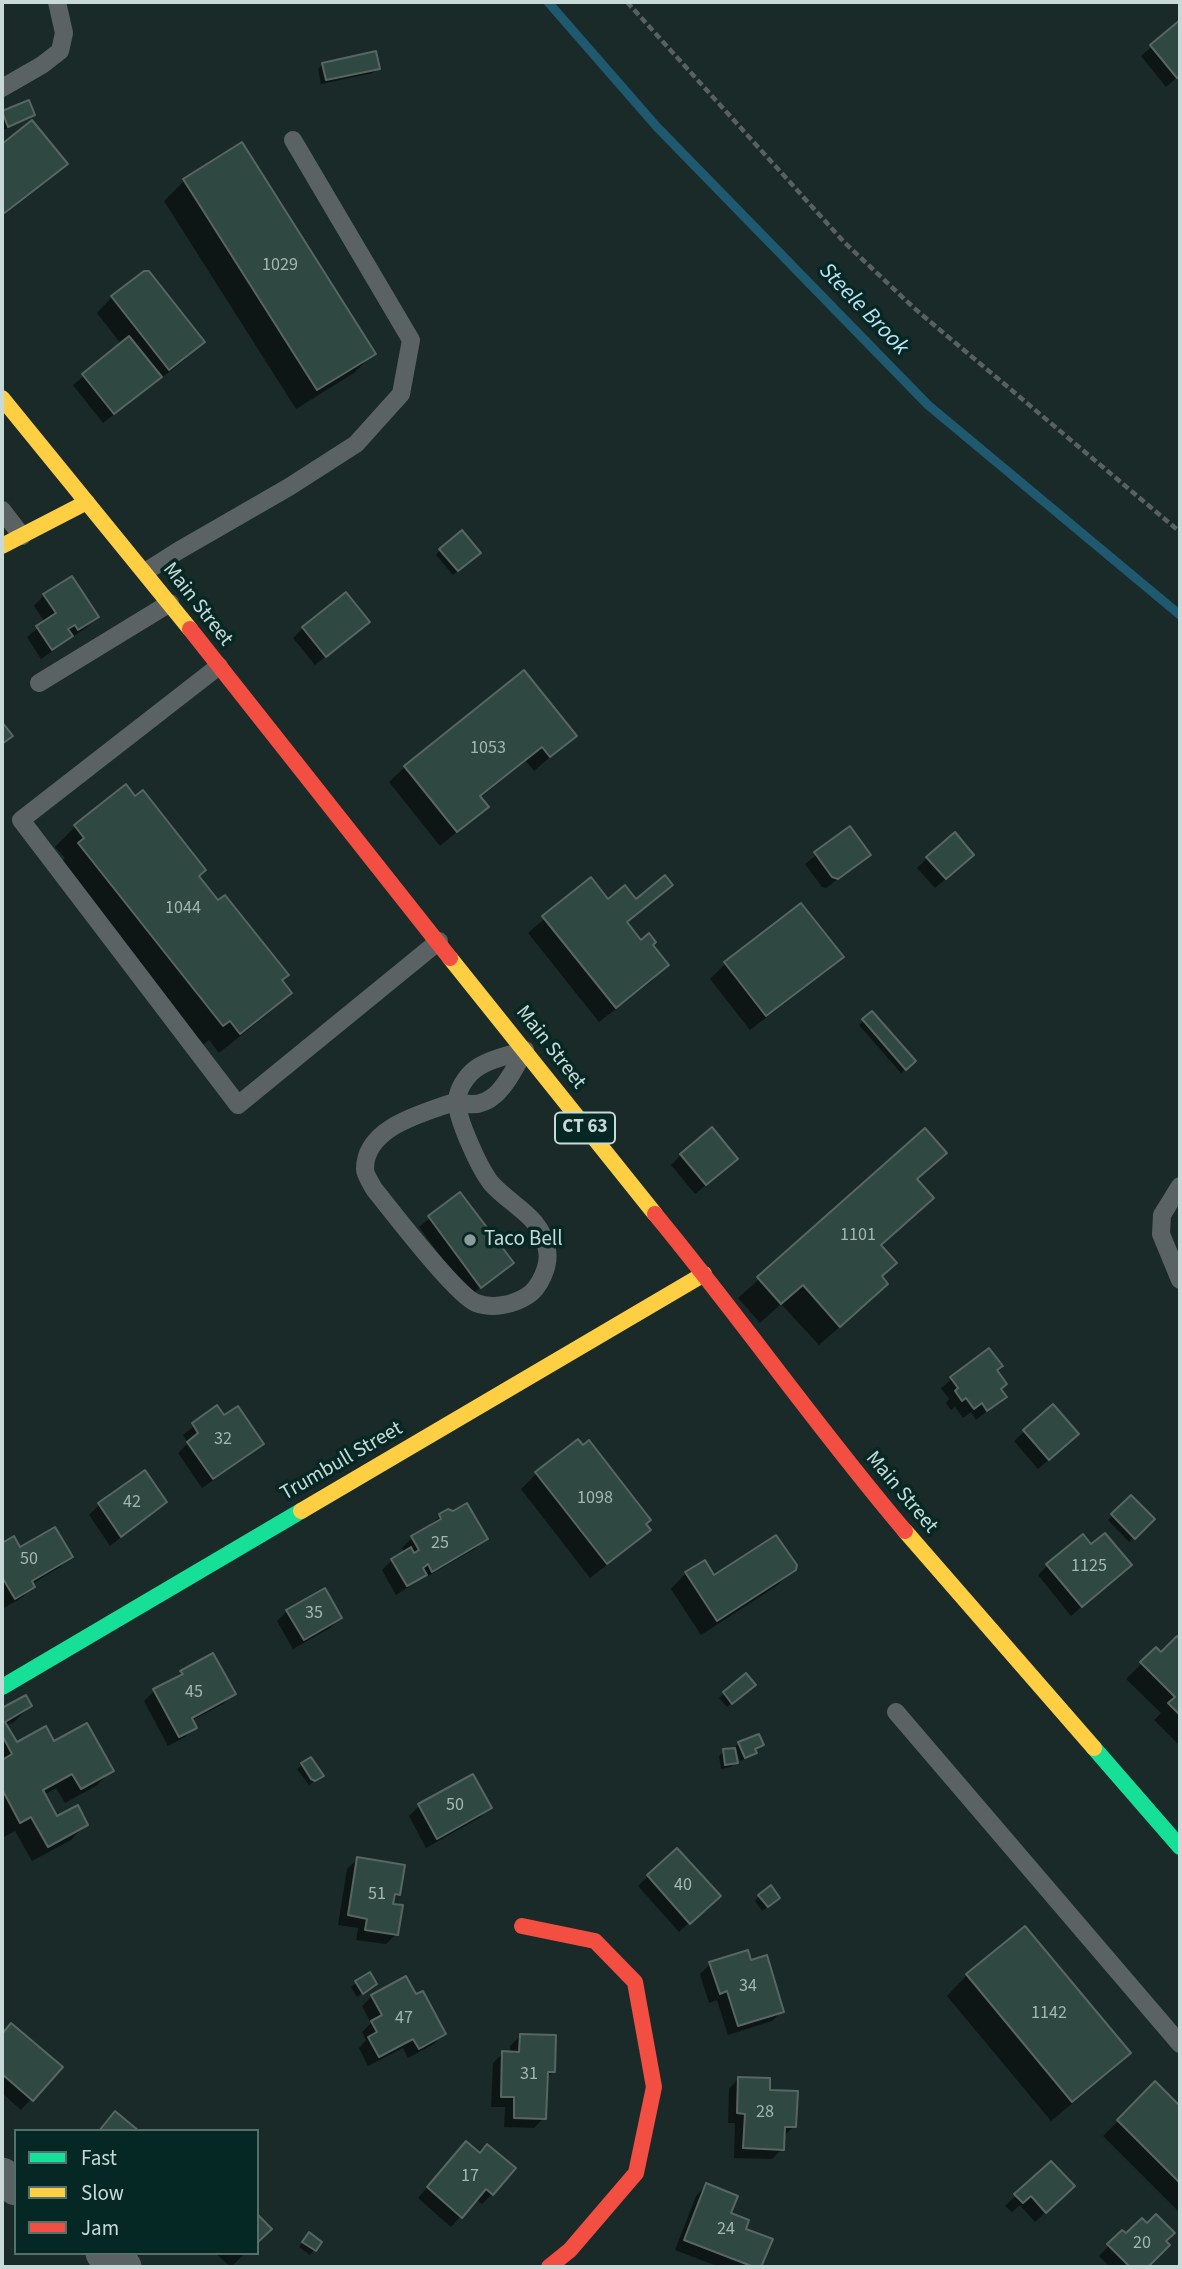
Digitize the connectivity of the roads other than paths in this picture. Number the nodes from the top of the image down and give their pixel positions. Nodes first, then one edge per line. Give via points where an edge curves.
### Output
1 (57, 2) edge
2 (2, 88) edge
3 (293, 140) dead end
4 (2, 398) edge
5 (87, 502) junction
6 (2, 510) edge
7 (22, 536) junction
8 (2, 546) edge
9 (145, 572) junction
10 (170, 603) junction
11 (219, 666) junction
12 (39, 683) dead end
13 (439, 941) junction
14 (525, 1050) junction
15 (457, 1101) junction
16 (1180, 1186) edge
17 (704, 1275) junction
18 (1180, 1280) edge
19 (2, 1687) edge
20 (896, 1712) dead end
21 (1180, 1847) edge
22 (522, 1926) dead end
23 (1180, 2044) edge
24 (107, 2255) edge
25 (123, 2267) edge
26 (549, 2267) edge

1 - 2 lane via 64,33 60,51
3 - 9 lane via 411,340 401,394 356,444
4 - 5 main road, Main Street / CT 63
5 - 7 main road
5 - 9 main road, Main Street / CT 63
6 - 7 lane
7 - 8 main road
9 - 10 main road, Main Street / CT 63
10 - 11 main road, Main Street / CT 63
10 - 12 lane
11 - 13 main road, Main Street / CT 63
11 - 13 lane via 21,820 238,1105
13 - 14 main road, Main Street / CT 63
14 - 15 lane via 480,1066 463,1083
14 - 15 lane via 500,1092 481,1105
14 - 17 main road, Main Street / CT 63
15 - 15 lane via 384,1133 369,1148 365,1171 419,1244 474,1302 511,1304 540,1284 547,1250 530,1214 499,1191 477,1161
16 - 18 lane via 1162,1215 1161,1234
17 - 19 main road, Trumbull Street
17 - 21 main road, Main Street / CT 63 via 903,1529
20 - 23 lane
22 - 26 main road via 595,1941 635,1982 654,2087 636,2173 570,2250
24 - 25 street

